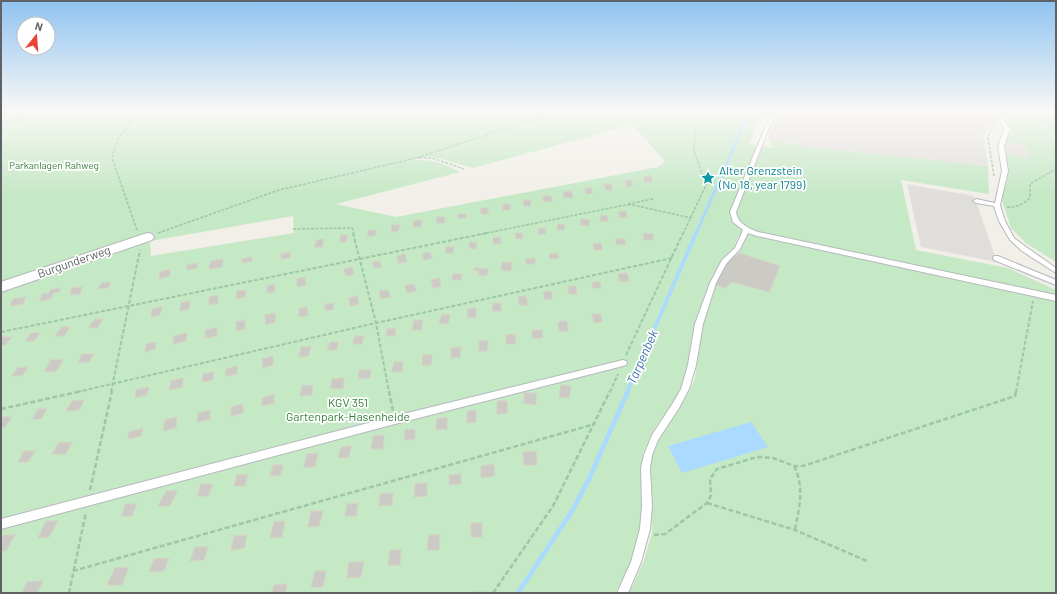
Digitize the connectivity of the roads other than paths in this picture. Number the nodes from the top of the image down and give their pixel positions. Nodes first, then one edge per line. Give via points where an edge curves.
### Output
1 (762, 140) edge
2 (1003, 140) edge
3 (976, 201) dead end
4 (996, 205) junction
5 (746, 230) junction
6 (140, 240) road end
7 (996, 258) dead end
8 (1056, 271) edge
9 (1056, 283) edge
10 (1, 286) edge
11 (1056, 298) edge
12 (622, 363) dead end
13 (1, 524) edge
14 (622, 593) edge

1 - 5 lane via 733,212 734,221
2 - 4 lane via 1001,146 1005,171
3 - 4 lane
4 - 8 lane via 1012,239
5 - 11 lane
5 - 14 lane via 736,249 724,261 716,278 699,324 690,378 674,410 657,432 648,456 645,477 645,536
6 - 10 street, Burgunderweg
7 - 9 lane
12 - 13 lane

